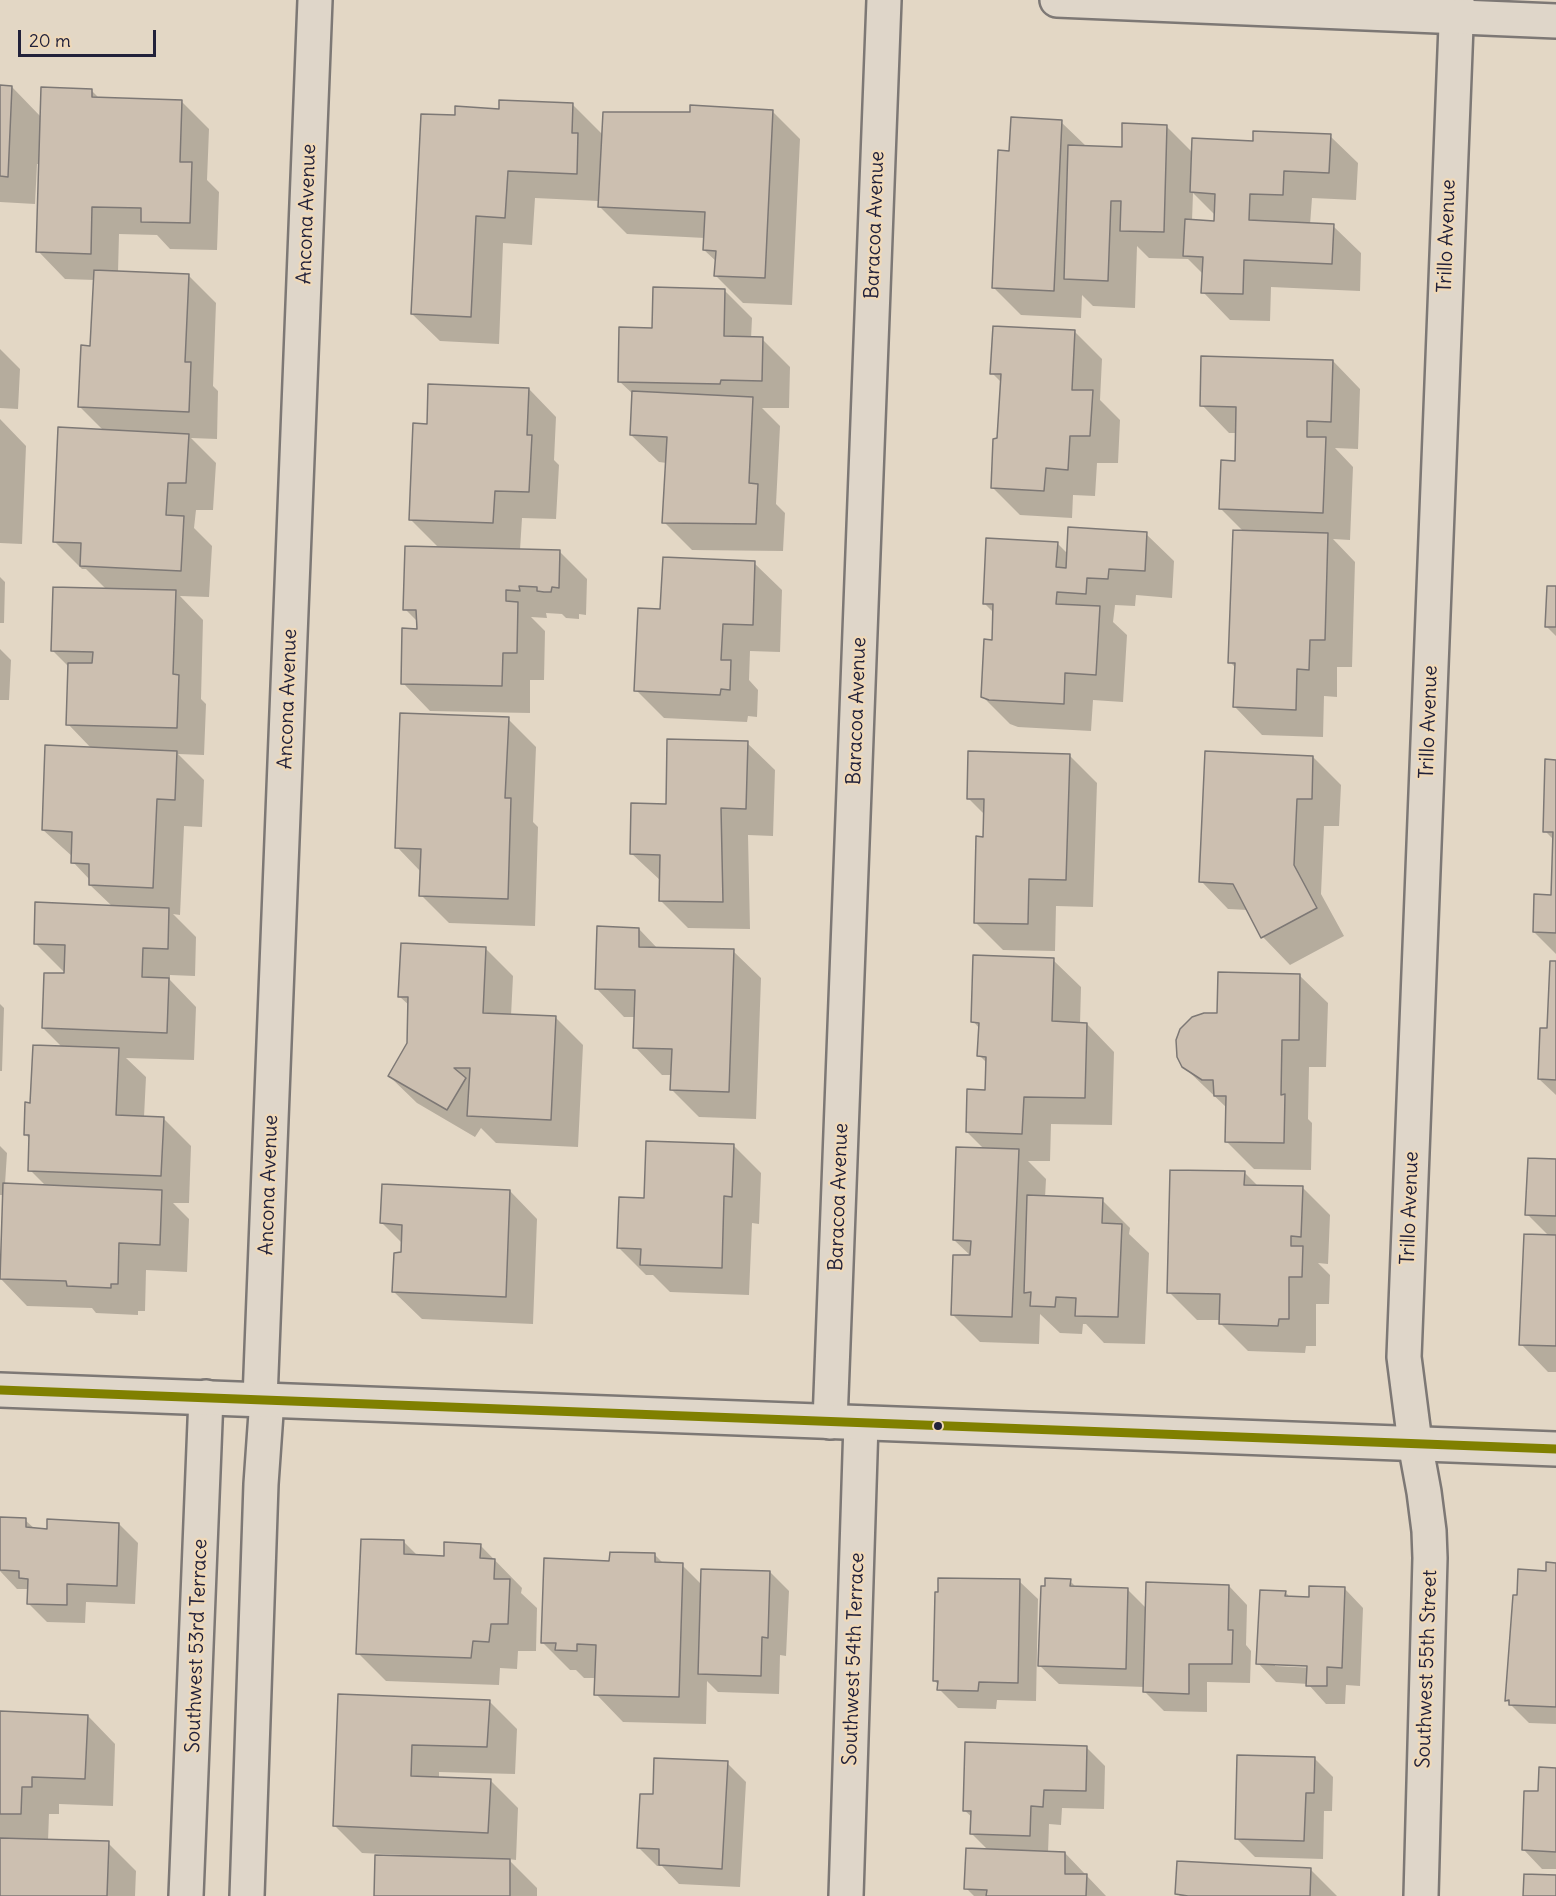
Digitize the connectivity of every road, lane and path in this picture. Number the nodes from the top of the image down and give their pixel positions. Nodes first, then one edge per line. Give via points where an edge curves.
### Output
1 (315, 0) edge
2 (884, 0) edge
3 (1056, 0) edge
4 (1456, 8) edge
5 (1556, 21) edge
6 (0, 1390) edge
7 (206, 1397) junction
8 (264, 1399) junction
9 (845, 1422) junction
10 (1415, 1443) junction
11 (1556, 1449) edge
12 (186, 1896) edge
13 (247, 1896) edge
14 (846, 1896) edge
15 (1421, 1896) edge

1 - 8 street, Ancona Avenue
2 - 9 street, Baracoa Avenue
3 - 4 street
4 - 5 street
4 - 10 street, Trillo Avenue via 1404,1358
6 - 7 street
7 - 8 street
7 - 12 street, Southwest 53rd Terrace
8 - 9 street
8 - 13 street
9 - 10 street
9 - 14 street, Southwest 54th Terrace
10 - 11 street
10 - 15 street, Southwest 55th Street via 1430,1558

